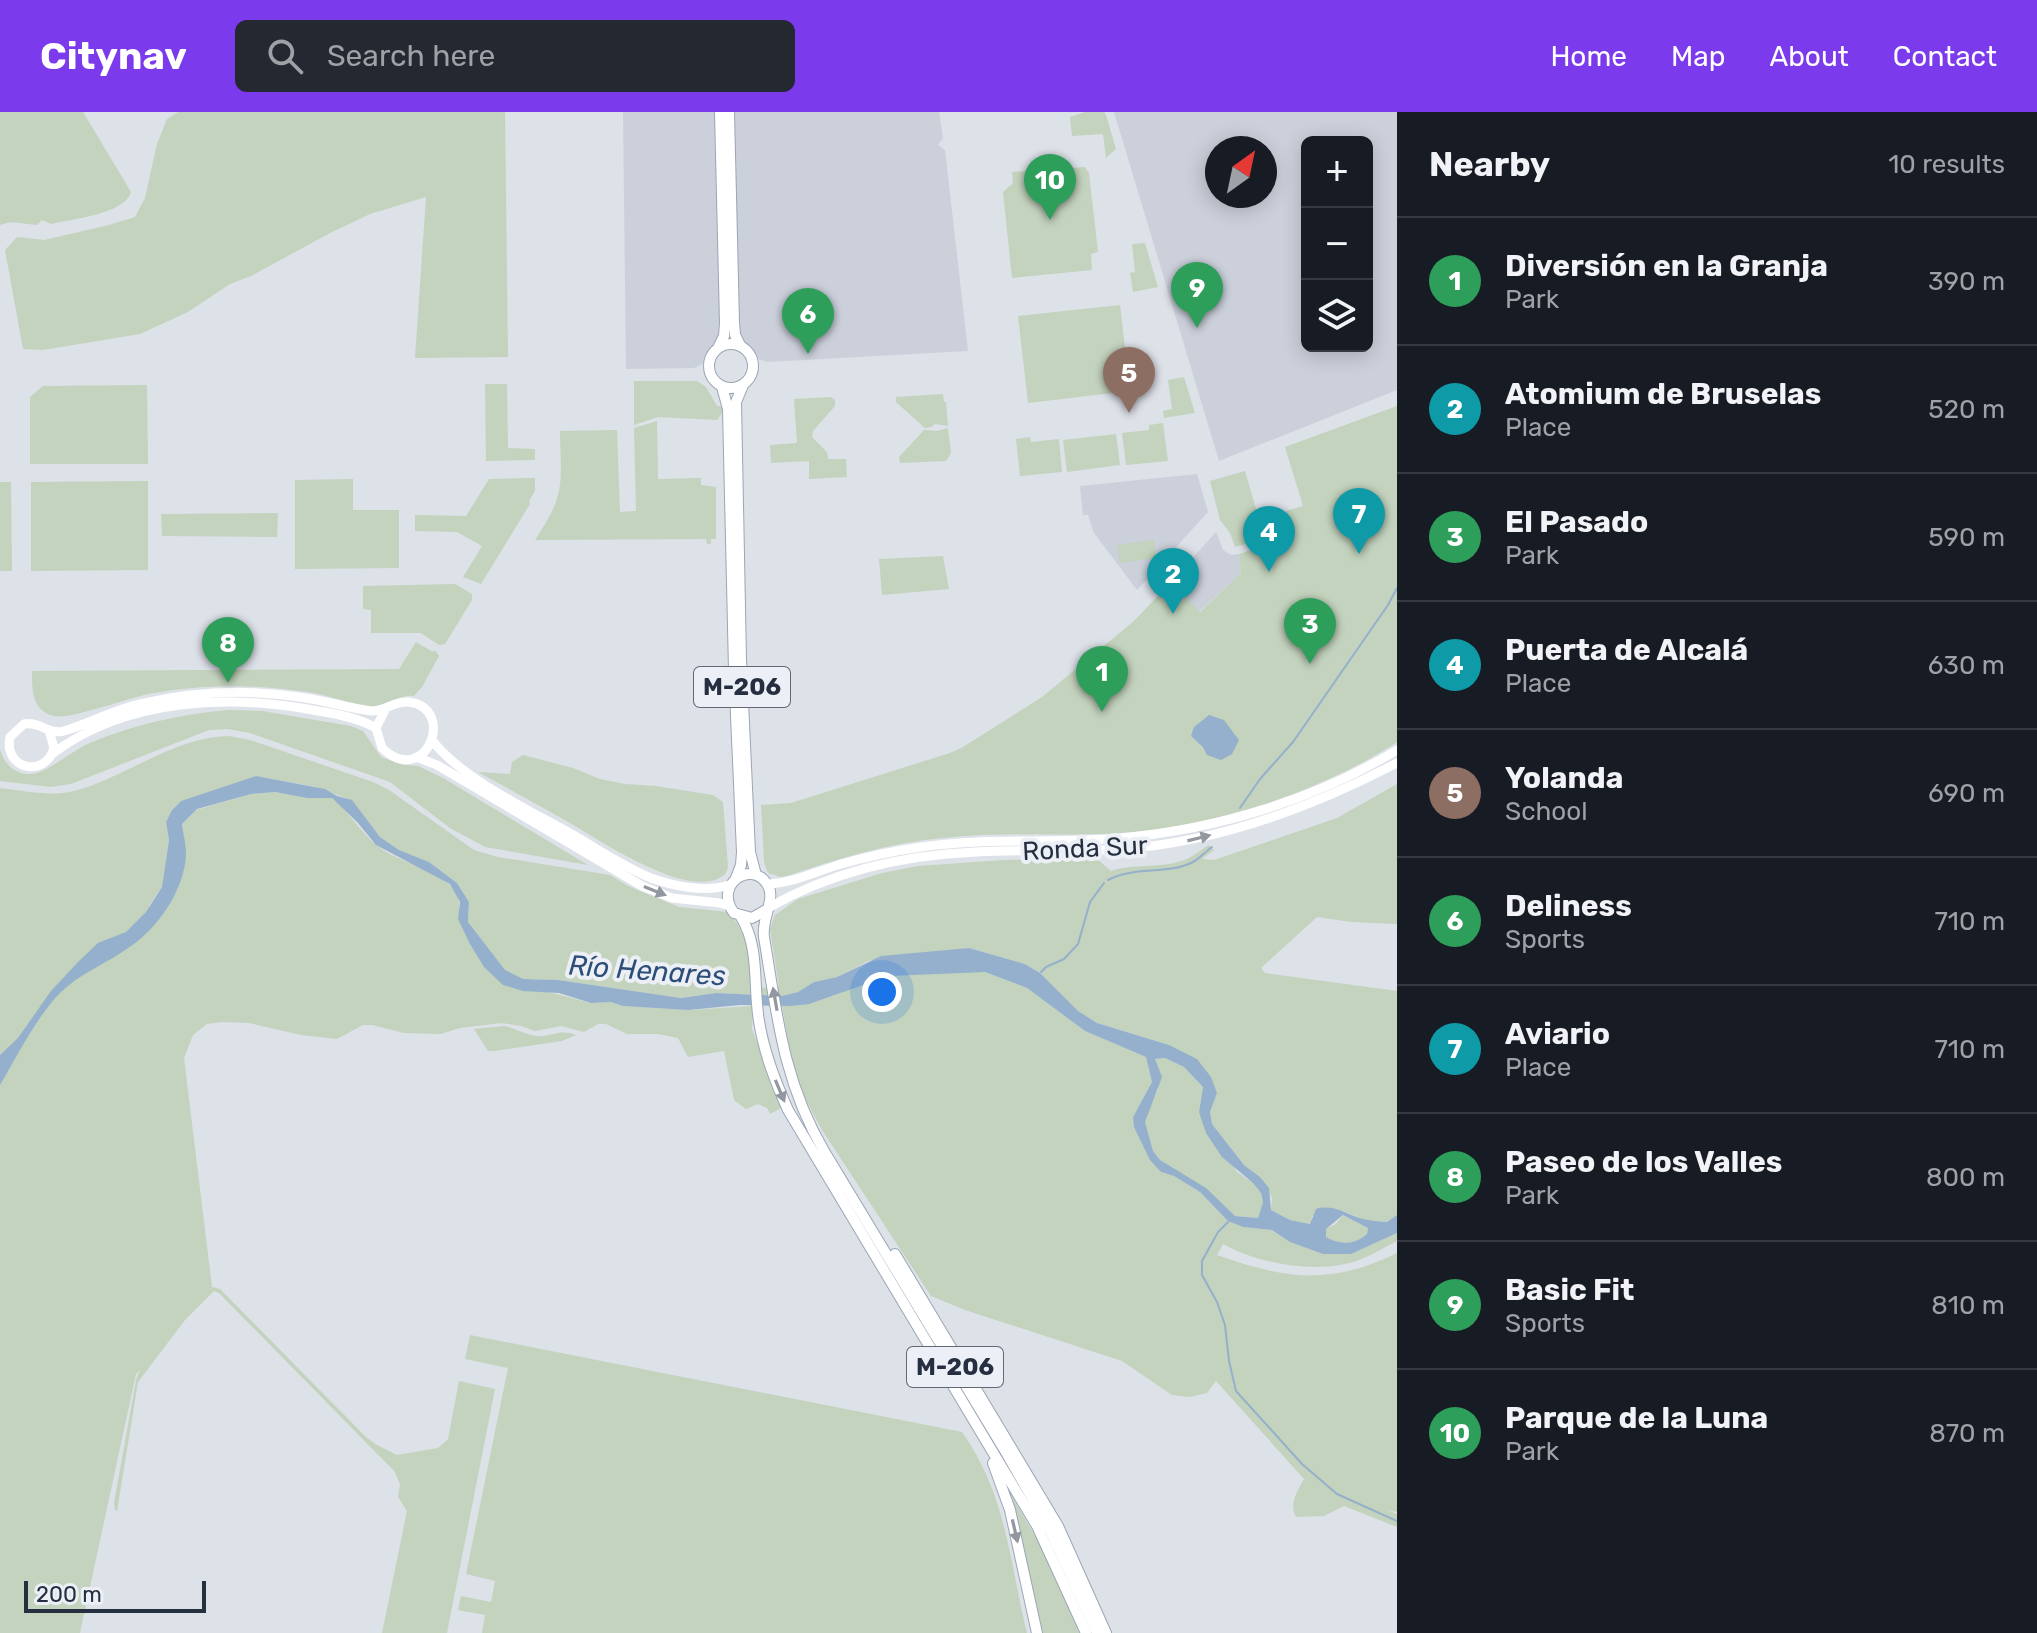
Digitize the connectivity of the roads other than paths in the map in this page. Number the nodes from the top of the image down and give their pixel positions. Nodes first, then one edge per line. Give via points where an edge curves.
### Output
1 (720, 112) edge
2 (729, 112) edge
3 (740, 345) junction
4 (719, 346) junction
5 (743, 385) junction
6 (722, 387) junction
7 (386, 708) junction
8 (376, 728) junction
9 (49, 730) junction
10 (432, 740) junction
11 (1397, 750) edge
12 (52, 754) junction
13 (416, 757) junction
14 (1397, 763) edge
15 (756, 875) junction
16 (733, 882) junction
17 (768, 884) junction
18 (729, 906) junction
19 (767, 909) junction
20 (741, 917) junction
21 (801, 1108) junction
22 (952, 1383) junction
23 (1037, 1633) edge
24 (1086, 1633) edge
25 (1097, 1633) edge
26 (1106, 1633) edge

1 - 4 main road, M-206 via 725,323
2 - 3 main road, M-206 via 734,322
3 - 4 main road
3 - 5 main road, M-206 via 753,366
4 - 6 main road, M-206 via 708,368
5 - 6 main road
5 - 15 main road, M-206 via 736,402 741,659 750,852
6 - 16 main road, M-206 via 728,409 742,852
7 - 8 main road
7 - 9 main road via 372,711 264,693 210,694 138,704 65,730
7 - 10 main road via 403,702 421,707 432,719
8 - 12 main road via 291,706 198,704 118,719
8 - 13 main road via 377,739 389,754
9 - 12 main road
9 - 12 main road via 34,722 19,726 10,737 9,750 29,768 43,765
10 - 13 main road
10 - 16 main road via 457,766 649,877 680,886 714,888
11 - 17 main road, Ronda Sur via 1293,801 1181,830 1122,838 921,847
13 -> 18 main road via 642,886 672,898
19 -> 14 main road, Ronda Sur via 813,884 922,857 1123,849 1185,841 1299,809
15 - 16 main road
15 - 17 main road
16 - 18 main road, M-206
17 - 19 main road, M-206
18 - 20 main road, M-206
19 - 20 main road via 757,917
21 -> 19 main road, M-206 via 789,1076 769,969 762,928
20 -> 22 main road, M-206 via 753,948 764,1049 788,1110
21 - 25 main road, M-206 via 1049,1528
21 - 26 main road via 1028,1473
22 -> 23 main road via 997,1470
22 - 24 main road, M-206 via 1037,1526

